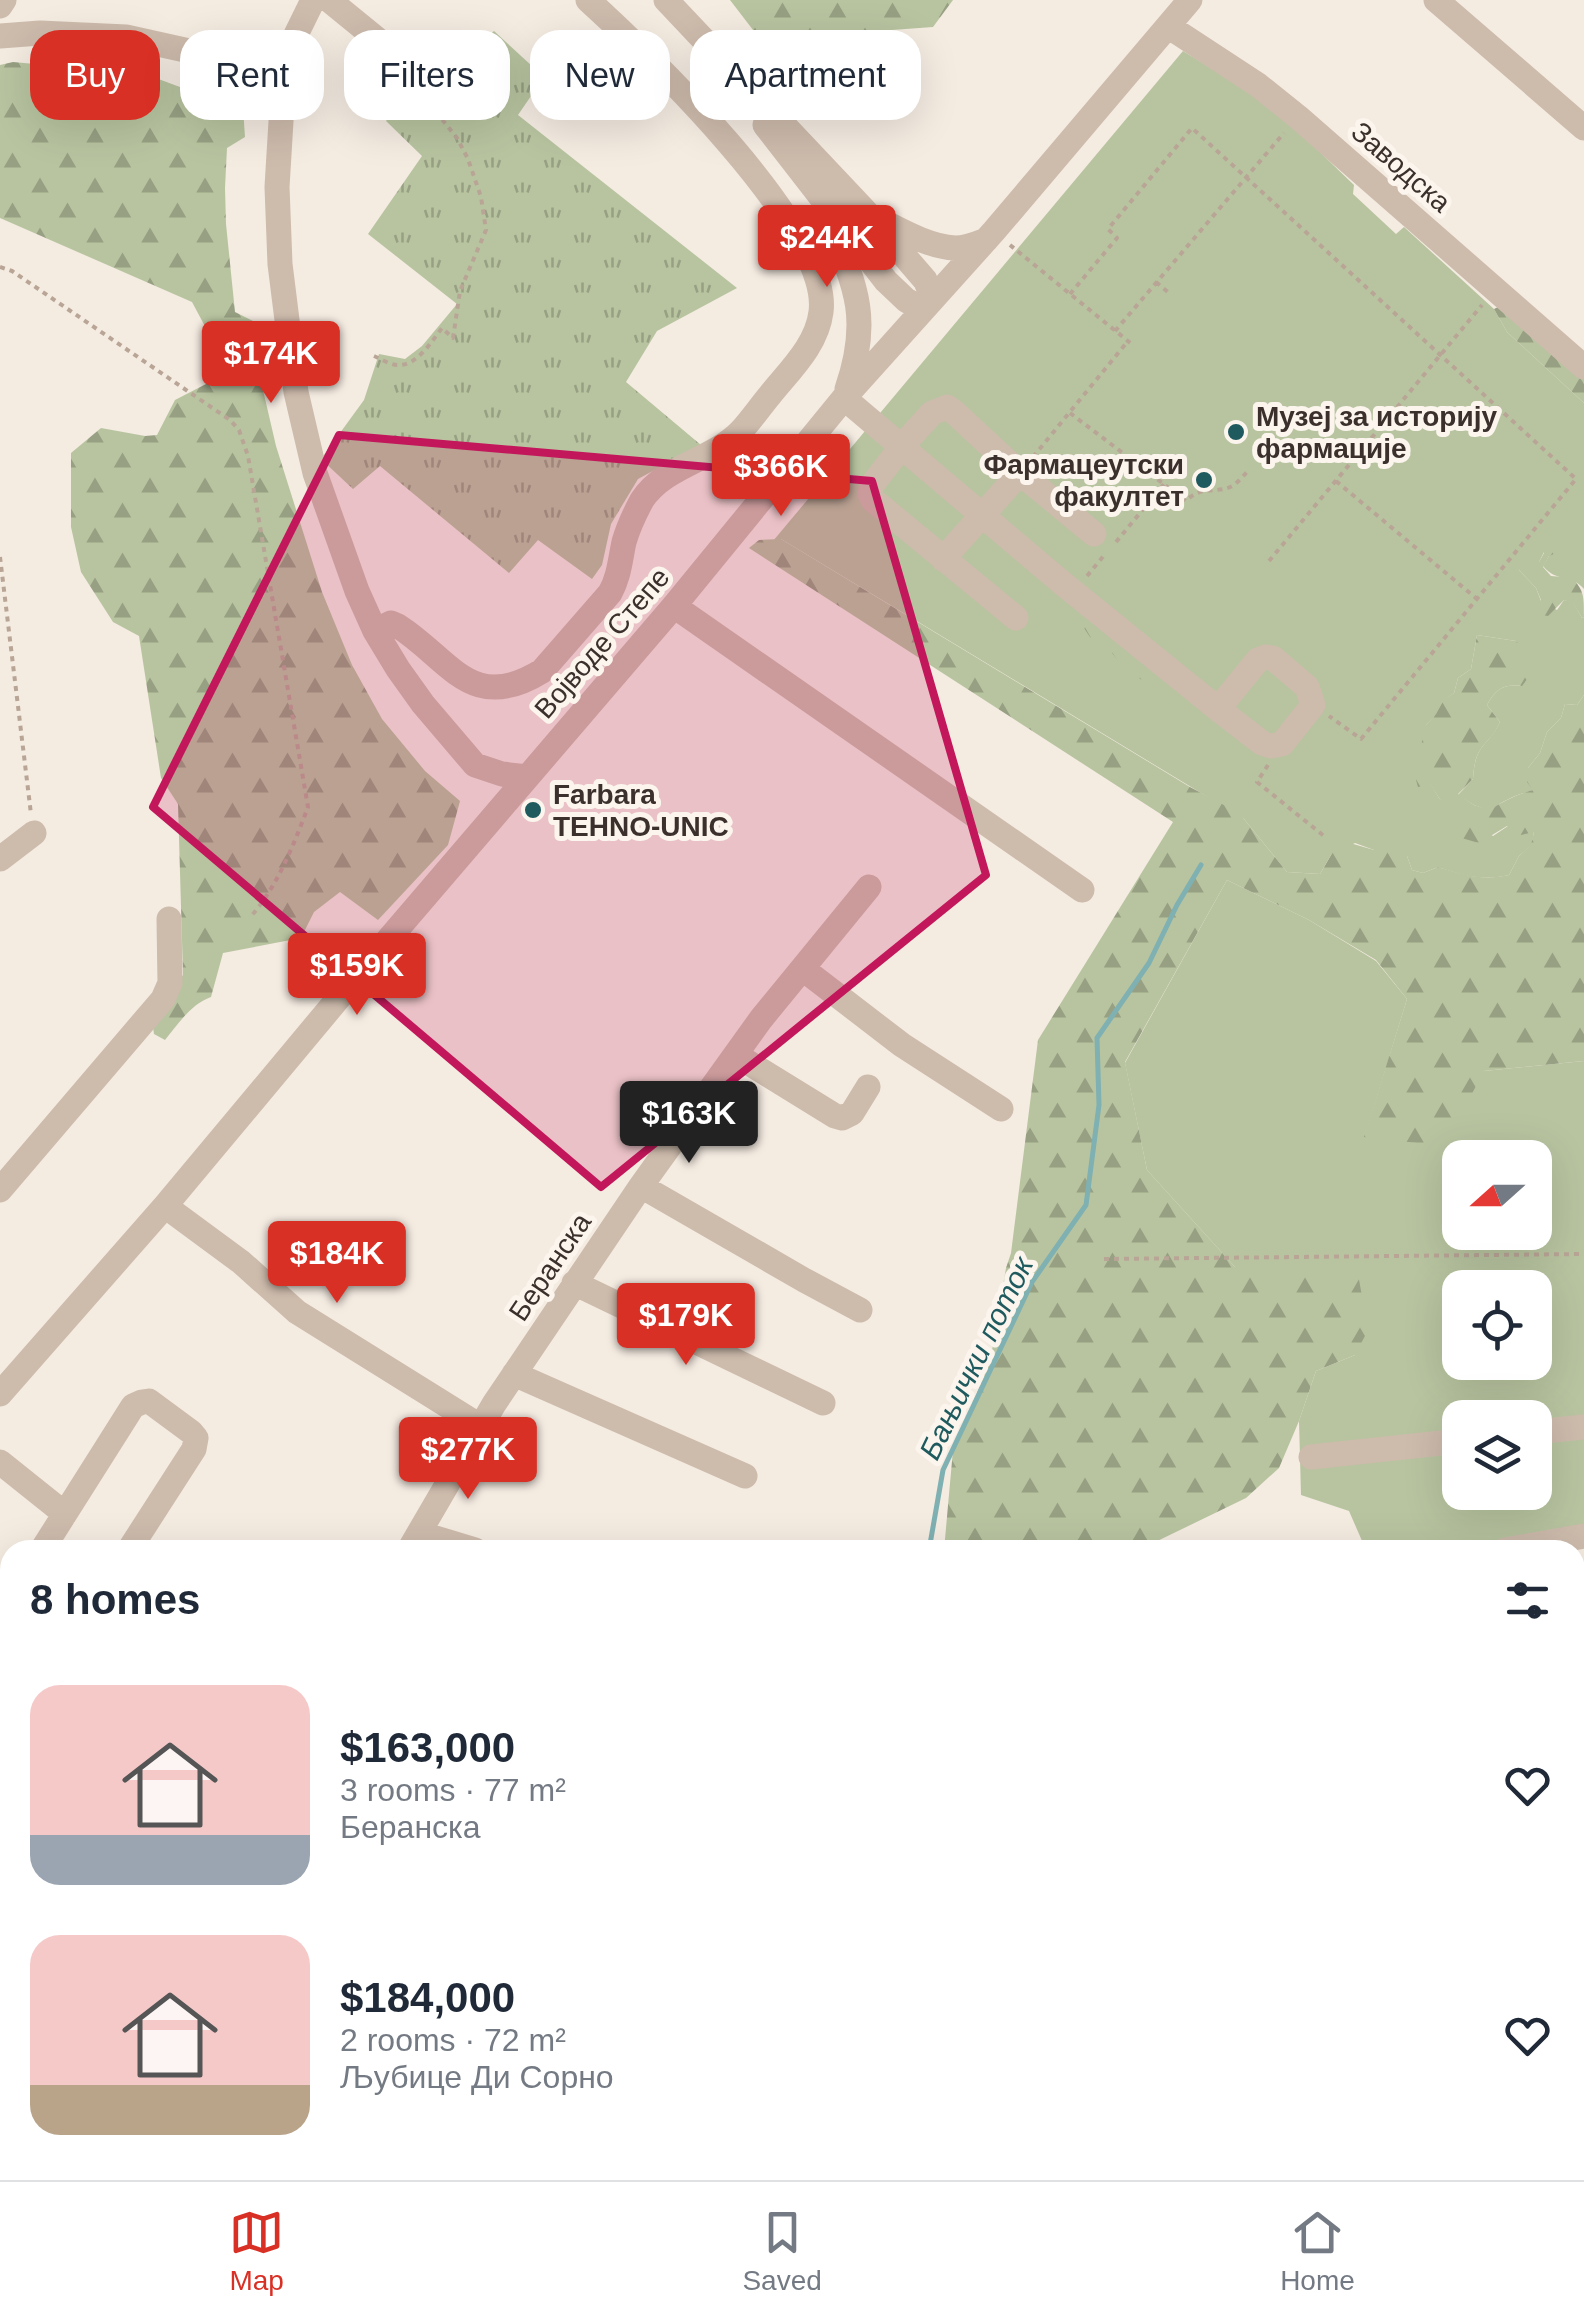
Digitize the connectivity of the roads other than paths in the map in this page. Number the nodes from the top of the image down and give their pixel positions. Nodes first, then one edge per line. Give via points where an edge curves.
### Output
1 (4, 0) edge
2 (313, 0) edge
3 (329, 0) edge
4 (588, 0) edge
5 (666, 0) edge
6 (1190, 0) edge
7 (1436, 0) edge
8 (0, 6) edge
9 (1168, 26) junction
10 (693, 28) junction
11 (299, 30) edge
12 (361, 30) edge
13 (0, 36) edge
14 (180, 49) edge
15 (280, 120) edge
16 (1584, 128) edge
17 (810, 186) junction
18 (869, 215) junction
19 (990, 236) junction
20 (928, 303) junction
21 (1584, 367) edge
22 (844, 398) junction
23 (902, 446) junction
24 (1020, 472) junction
25 (982, 516) junction
26 (1094, 534) dead end
27 (943, 559) junction
28 (674, 606) junction
29 (1016, 618) dead end
30 (375, 632) junction
31 (1218, 709) junction
32 (476, 764) junction
33 (526, 777) junction
34 (493, 817) junction
35 (34, 834) road end
36 (0, 860) edge
37 (869, 887) dead end
38 (1082, 890) dead end
39 (169, 919) dead end
40 (803, 969) junction
41 (736, 1055) junction
42 (868, 1087) dead end
43 (1001, 1109) dead end
44 (641, 1186) junction
45 (0, 1190) edge
46 (165, 1206) junction
47 (574, 1283) junction
48 (860, 1310) dead end
49 (514, 1374) junction
50 (0, 1394) edge
51 (822, 1403) dead end
52 (480, 1426) junction
53 (1584, 1427) edge
54 (1552, 1430) edge
55 (1442, 1442) edge
56 (1311, 1457) dead end
57 (0, 1462) edge
58 (745, 1476) dead end
59 (65, 1514) junction
60 (48, 1540) edge
61 (135, 1540) edge
62 (415, 1540) edge

1 - 8 street
2 - 11 street
3 - 12 street
4 - 30 street, Војводе Степе via 754,173 814,268 819,322 808,348 740,432 666,476 644,498 615,584 542,670 509,685 474,684 398,626
5 - 10 street
6 - 9 street, Војводе Степе
7 - 16 street
9 - 19 street, Војводе Степе
9 - 21 street, Заводска via 1298,117
10 - 17 street
10 - 18 street
13 - 14 street via 126,37
15 - 30 street via 280,264 296,392 328,512
17 - 20 street via 886,281 906,300
17 - 22 street via 853,280 859,310 860,346
18 - 19 street via 941,246 967,247
18 - 20 street via 925,280
19 - 20 street, Војводе Степе
20 - 22 street, Војводе Степе
22 - 23 street
22 - 28 street, Војводе Степе
23 - 24 street via 946,407
23 - 25 street
23 - 27 street via 870,494
24 - 25 street
24 - 26 street
25 - 27 street
25 - 31 street
27 - 29 street
28 - 33 street, Војводе Степе
28 - 38 street
30 - 32 street
31 - 31 street via 1266,658 1307,687 1313,705 1282,744 1271,746
32 - 33 street
32 - 34 street
33 - 34 street, Војводе Степе
34 - 46 street, Војводе Степе
35 - 36 street
37 - 40 street, Беранска
39 - 45 street via 164,999
40 - 41 street, Беранска
40 - 43 street
41 - 42 street via 842,1118
41 - 44 street, Беранска
44 - 47 street, Беранска
44 - 48 street
46 - 50 street, Војводе Степе
46 - 52 street via 296,1312
47 - 49 street, Беранска
47 - 51 street
49 - 52 street, Беранска
49 - 58 street
52 - 62 street, Беранска
53 - 54 street
55 - 56 street
57 - 59 street
59 - 60 street
59 - 61 street via 133,1406 149,1402 196,1438

